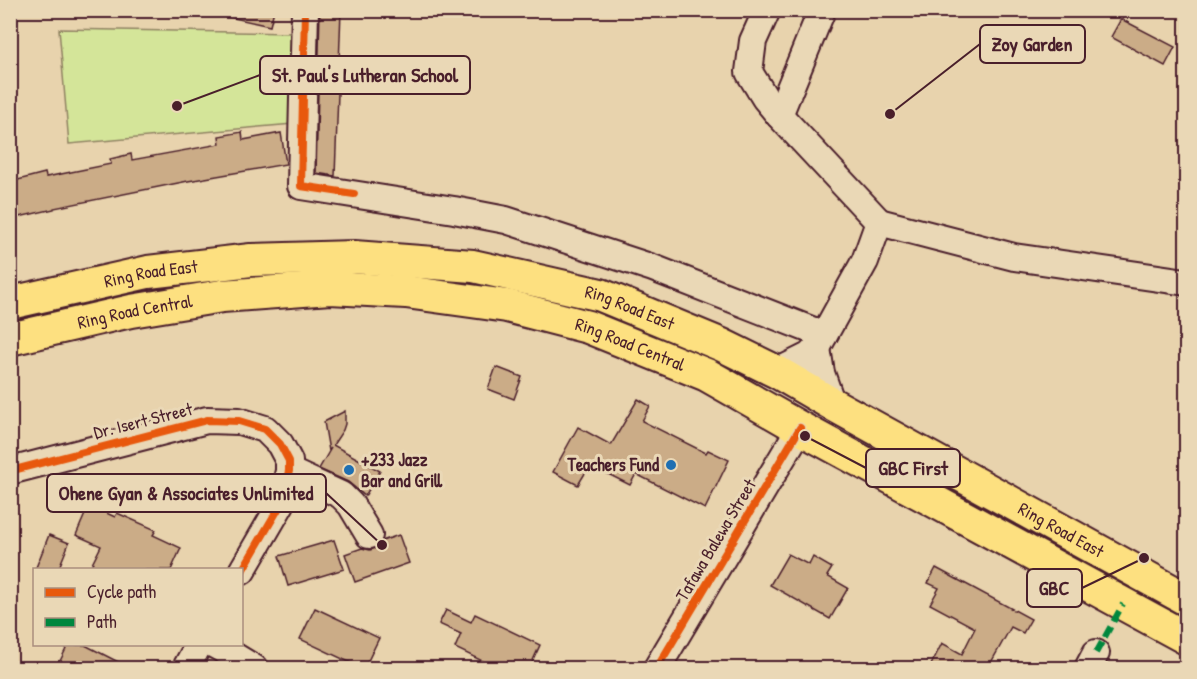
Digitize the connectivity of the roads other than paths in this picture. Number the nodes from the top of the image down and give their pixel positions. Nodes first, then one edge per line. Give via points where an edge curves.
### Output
1 (305, 10) edge
2 (767, 10) edge
3 (822, 10) edge
4 (779, 116) junction
5 (879, 222) junction
6 (1186, 282) edge
7 (10, 303) edge
8 (10, 339) edge
9 (821, 342) junction
10 (777, 372) junction
11 (832, 404) junction
12 (800, 428) junction
13 (10, 471) edge
14 (289, 471) junction
15 (961, 475) junction
16 (944, 506) junction
17 (369, 535) dead end
18 (243, 569) edge
19 (1186, 599) edge
20 (1186, 638) edge
21 (198, 646) edge
22 (215, 646) edge
23 (186, 669) edge
24 (254, 669) edge
25 (657, 669) edge

1 - 9 street via 301,186 506,220 653,267
2 - 4 street via 753,41 749,72
3 - 4 street
4 - 5 street
5 - 6 street via 1014,257
5 - 9 street via 865,261
7 - 10 main road, Ring Road East via 148,272 251,260 354,257 473,266 601,295
8 - 12 main road, Ring Road Central via 131,311 222,296 330,288 406,292 507,306 588,327 707,375
9 - 10 street via 809,356
9 - 11 street via 821,373
10 - 11 main road, Ring Road East
11 - 15 main road, Ring Road East
12 - 16 main road, Ring Road Central
12 - 25 street, Tafawa Balewa Street
13 - 14 street, Dr. Isert Street via 207,420 239,421 265,429 280,444 289,461
14 - 17 street via 341,495
14 - 18 street via 281,504
15 - 16 main road
15 - 19 main road, Ring Road East
16 - 20 main road, Ring Road Central
21 - 23 street
22 - 24 street

